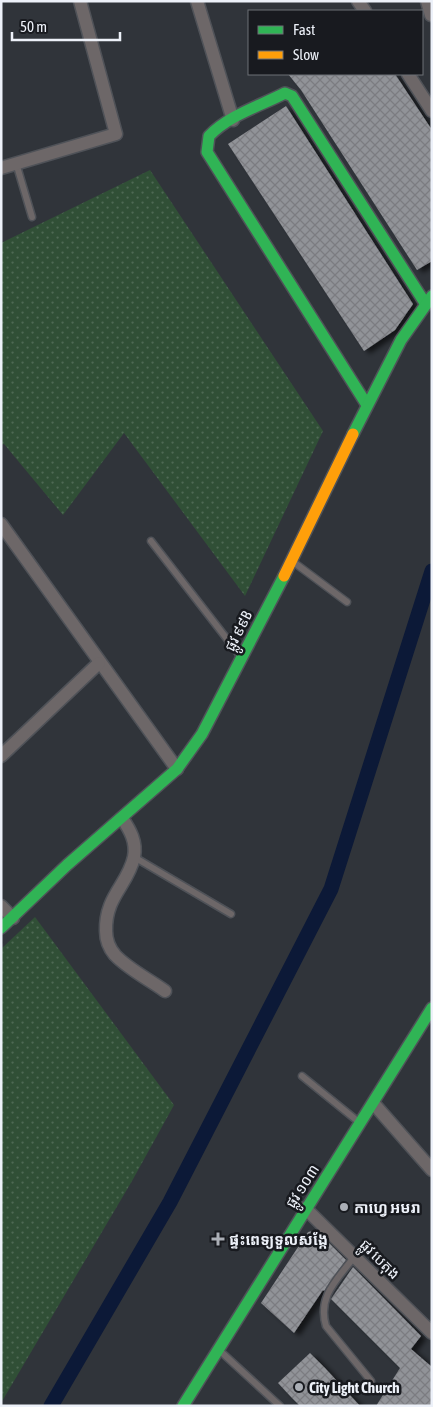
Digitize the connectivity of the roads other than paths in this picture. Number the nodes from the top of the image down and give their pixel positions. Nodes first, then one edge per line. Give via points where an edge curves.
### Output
1 (80, 1) edge
2 (197, 1) edge
3 (427, 1) edge
4 (428, 16) edge
5 (409, 75) edge
6 (432, 111) edge
7 (233, 120) junction
8 (16, 163) junction
9 (1, 168) edge
10 (32, 217) dead end
11 (428, 299) edge
12 (367, 405) junction
13 (1, 524) edge
14 (151, 541) dead end
15 (292, 560) junction
16 (348, 602) dead end
17 (241, 658) junction
18 (99, 663) junction
19 (1, 756) edge
20 (177, 768) junction
21 (122, 818) junction
22 (134, 858) junction
23 (1, 906) edge
24 (231, 914) dead end
25 (13, 918) junction
26 (1, 928) edge
27 (165, 991) dead end
28 (432, 1008) edge
29 (302, 1076) dead end
30 (374, 1104) junction
31 (361, 1124) junction
32 (432, 1170) edge
33 (305, 1208) junction
34 (354, 1257) junction
35 (432, 1332) edge
36 (218, 1349) junction
37 (372, 1381) dead end
38 (183, 1406) edge
39 (280, 1406) edge

1 - 8 street via 116,134
2 - 7 street
3 - 4 street
5 - 6 street
7 - 11 street via 284,93 292,96
7 - 12 street via 210,134 207,152
8 - 9 street
8 - 10 lane
11 - 12 street, ផ្លូវ ៩៩B via 401,340
12 - 15 street, ផ្លូវ ៩៩B
13 - 18 street
14 - 17 lane
15 - 16 lane
15 - 17 street, ផ្លូវ ៩៩B
17 - 20 street, ផ្លូវ ៩៩B via 202,734
18 - 19 street
18 - 20 street
20 - 21 street, ផ្លូវ ៩៩B
21 - 22 street via 131,831
21 - 25 street, ផ្លូវ ៩៩B via 67,865
22 - 24 lane
22 - 27 street via 109,904 106,937 116,956
23 - 25 street
25 - 26 street, ផ្លូវ ៩៩B
28 - 30 street, ផ្លូវ ១០៣
29 - 31 lane
30 - 31 street, ផ្លូវ ១០៣
30 - 32 street
31 - 33 street, ផ្លូវ ១០៣
33 - 34 street, ផ្លូវ បេតុង
33 - 36 street, ផ្លូវ ១០៣
34 - 35 street, ផ្លូវ បេតុង
34 - 37 lane via 329,1291 323,1304 323,1316 326,1326
36 - 38 street, ផ្លូវ ១០៣
36 - 39 lane

